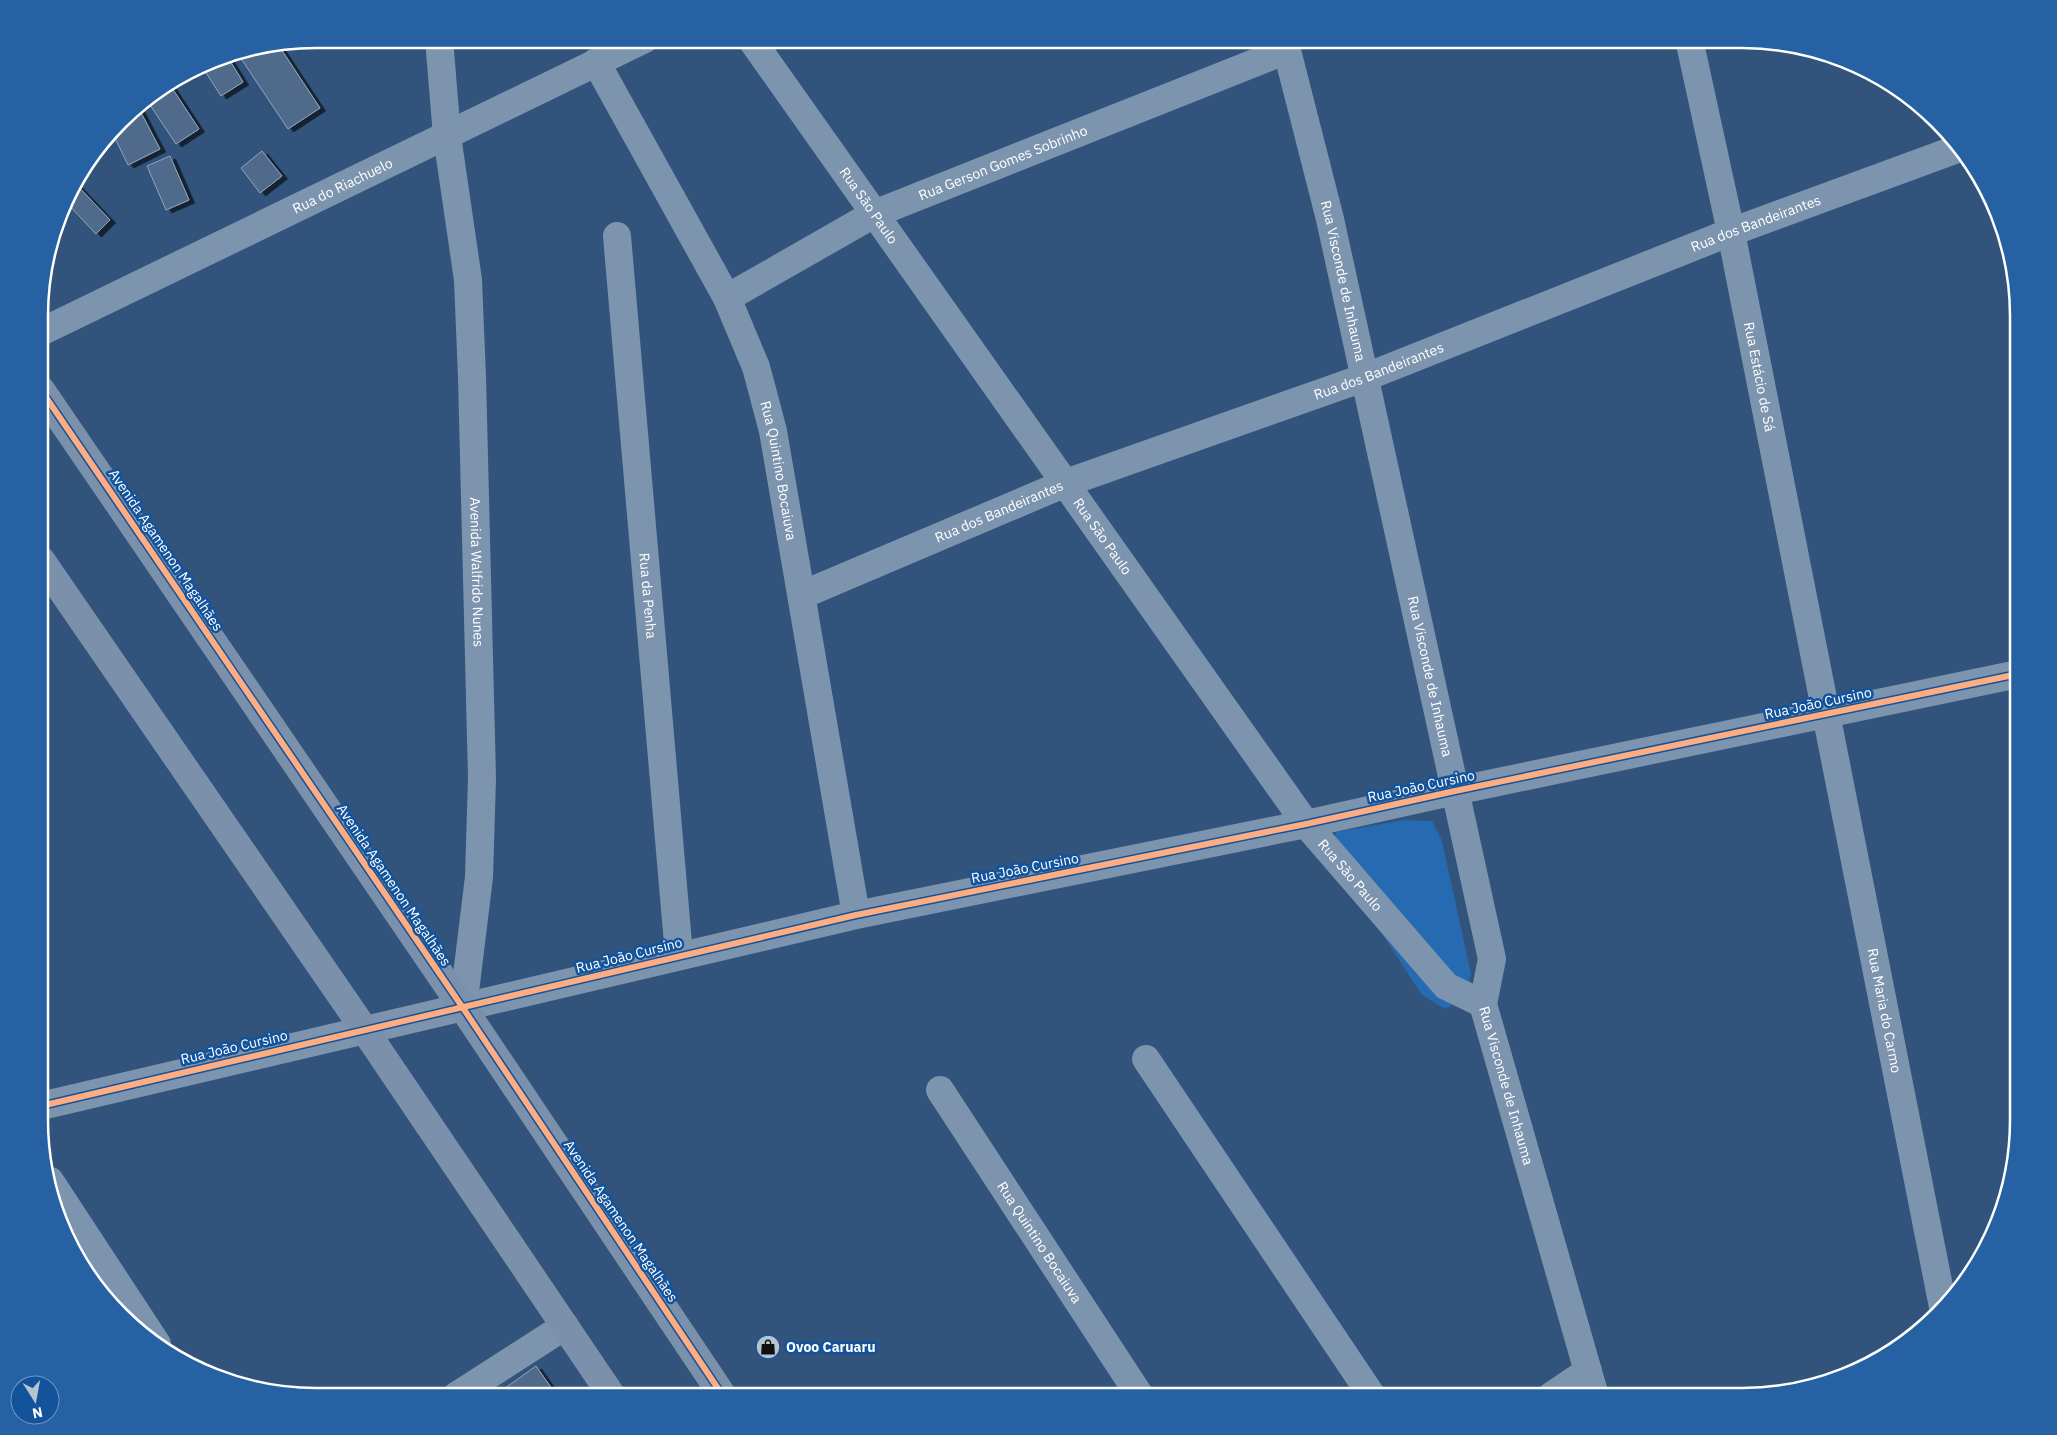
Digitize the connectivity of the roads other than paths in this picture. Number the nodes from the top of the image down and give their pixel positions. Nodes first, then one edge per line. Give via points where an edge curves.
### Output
1 (440, 48) edge
2 (626, 48) edge
3 (756, 48) edge
4 (1278, 48) edge
5 (1286, 48) edge
6 (1691, 48) edge
7 (596, 62) junction
8 (446, 136) junction
9 (1953, 151) edge
10 (874, 214) junction
11 (1731, 232) junction
12 (617, 236) dead end
13 (727, 298) junction
14 (48, 329) edge
15 (1366, 377) junction
16 (48, 400) edge
17 (1066, 484) junction
18 (48, 570) edge
19 (802, 595) junction
20 (2010, 676) edge
21 (1827, 714) junction
22 (1455, 791) junction
23 (1306, 824) junction
24 (856, 915) junction
25 (679, 955) junction
26 (1483, 1004) junction
27 (463, 1008) junction
28 (364, 1029) junction
29 (1146, 1059) dead end
30 (940, 1090) dead end
31 (48, 1104) edge
32 (58, 1194) edge
33 (1941, 1298) edge
34 (144, 1325) edge
35 (565, 1326) junction
36 (1591, 1384) edge
37 (468, 1388) edge
38 (607, 1388) edge
39 (718, 1388) edge
40 (1135, 1388) edge
41 (1367, 1388) edge
42 (1578, 1388) edge

1 - 8 street, Avenida Walfrido Nunes
2 - 7 street, Rua do Riachuelo
3 - 10 street, Rua São Paulo
4 - 10 street, Rua Gerson Gomes Sobrinho
5 - 15 street, Rua Visconde de Inhauma
6 - 11 street, Rua Estácio de Sá
7 - 8 street, Rua do Riachuelo
7 - 13 street, Rua Quintino Bocaiuva
8 - 14 street, Rua do Riachuelo
8 - 27 street, Avenida Walfrido Nunes via 468,280 482,778 479,877
9 - 11 street, Rua dos Bandeirantes
10 - 13 street, Rua Gerson Gomes Sobrinho
10 - 17 street, Rua São Paulo
11 - 15 street, Rua dos Bandeirantes
11 - 21 street, Rua Estácio de Sá
12 - 25 street, Rua da Penha
13 - 19 street, Rua Quintino Bocaiuva via 756,367 773,431
15 - 17 street, Rua dos Bandeirantes
15 - 22 street, Rua Visconde de Inhauma
16 - 27 main road, Avenida Agamenon Magalhães
17 - 19 street, Rua dos Bandeirantes
17 - 23 street, Rua São Paulo
18 - 28 main road
19 - 24 street, Rua Quintino Bocaiuva
20 - 21 street, Rua João Cursino
21 - 22 street, Rua João Cursino
21 - 33 street, Rua Maria do Carmo
22 - 23 street, Rua João Cursino
22 - 26 street, Rua Visconde de Inhauma via 1492,959
23 - 24 street, Rua João Cursino
23 - 26 street, Rua São Paulo via 1446,986
24 - 25 street, Rua João Cursino
25 - 27 street, Rua João Cursino
26 - 36 street, Rua Visconde de Inhauma
27 - 28 street, Rua João Cursino
27 - 39 main road, Avenida Agamenon Magalhães
28 - 31 street, Rua João Cursino
28 - 35 main road
29 - 41 street
30 - 40 street, Rua Quintino Bocaiuva
32 - 34 street
35 - 37 street
35 - 38 main road
36 - 42 street

